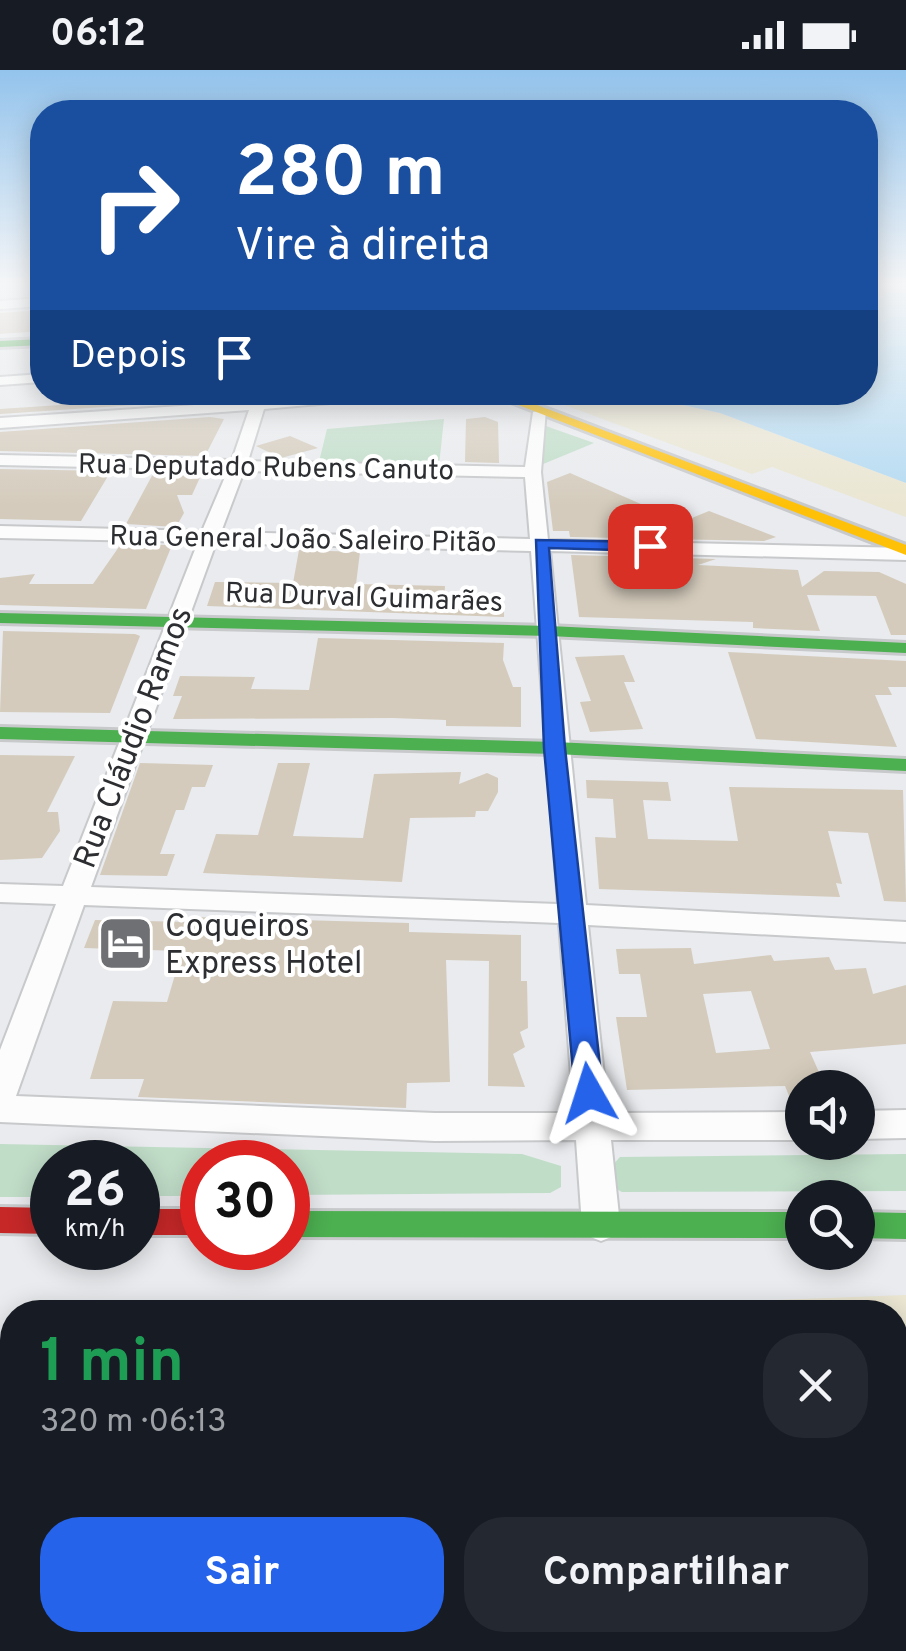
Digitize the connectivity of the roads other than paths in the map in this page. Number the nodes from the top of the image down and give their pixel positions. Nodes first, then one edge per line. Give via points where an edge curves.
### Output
1 (30, 379) edge
2 (0, 381) edge
3 (270, 405) edge
4 (524, 405) edge
5 (256, 406) junction
6 (541, 412) junction
7 (0, 423) edge
8 (0, 460) edge
9 (238, 464) junction
10 (533, 472) junction
11 (0, 532) edge
12 (211, 538) junction
13 (541, 543) junction
14 (906, 552) edge
15 (0, 618) edge
16 (176, 620) junction
17 (549, 631) junction
18 (906, 648) edge
19 (0, 732) edge
20 (133, 735) junction
21 (554, 748) junction
22 (906, 765) edge
23 (0, 893) edge
24 (72, 896) junction
25 (571, 914) junction
26 (906, 932) edge
27 (0, 1094) edge
28 (0, 1108) edge
29 (906, 1124) edge
30 (875, 1125) edge
31 (785, 1126) edge
32 (593, 1128) junction
33 (0, 1220) edge
34 (30, 1221) edge
35 (310, 1224) edge
36 (600, 1225) junction
37 (785, 1225) edge
38 (875, 1226) edge
39 (906, 1226) edge

1 - 2 street
3 - 5 street
4 - 6 street
5 - 7 street
5 - 9 street, Rua Cláudio Ramos
6 - 10 street
6 - 14 street
8 - 9 street, Rua Deputado Rubens Canuto
9 - 10 street, Rua Deputado Rubens Canuto
9 - 12 street, Rua Cláudio Ramos
10 - 13 street
11 - 12 street, Rua General João Saleiro Pitão
12 - 13 street, Rua General João Saleiro Pitão
12 - 16 street, Rua Cláudio Ramos
13 - 14 street, Rua General João Saleiro Pitão
13 - 17 street
15 - 16 street, Rua Durval Guimarães
16 - 17 street, Rua Durval Guimarães
16 - 20 street, Rua Cláudio Ramos
17 - 18 street, Rua Durval Guimarães
17 - 21 street
19 - 20 street
20 - 21 street
20 - 24 street, Rua Cláudio Ramos
21 - 22 street
21 - 25 street
23 - 24 street
24 - 25 street
24 - 27 street, Rua Cláudio Ramos
25 - 26 street
25 - 32 street
28 - 32 street
29 - 30 street
31 - 32 street
32 - 36 street
33 - 34 street
35 - 36 street
36 - 37 street
38 - 39 street

